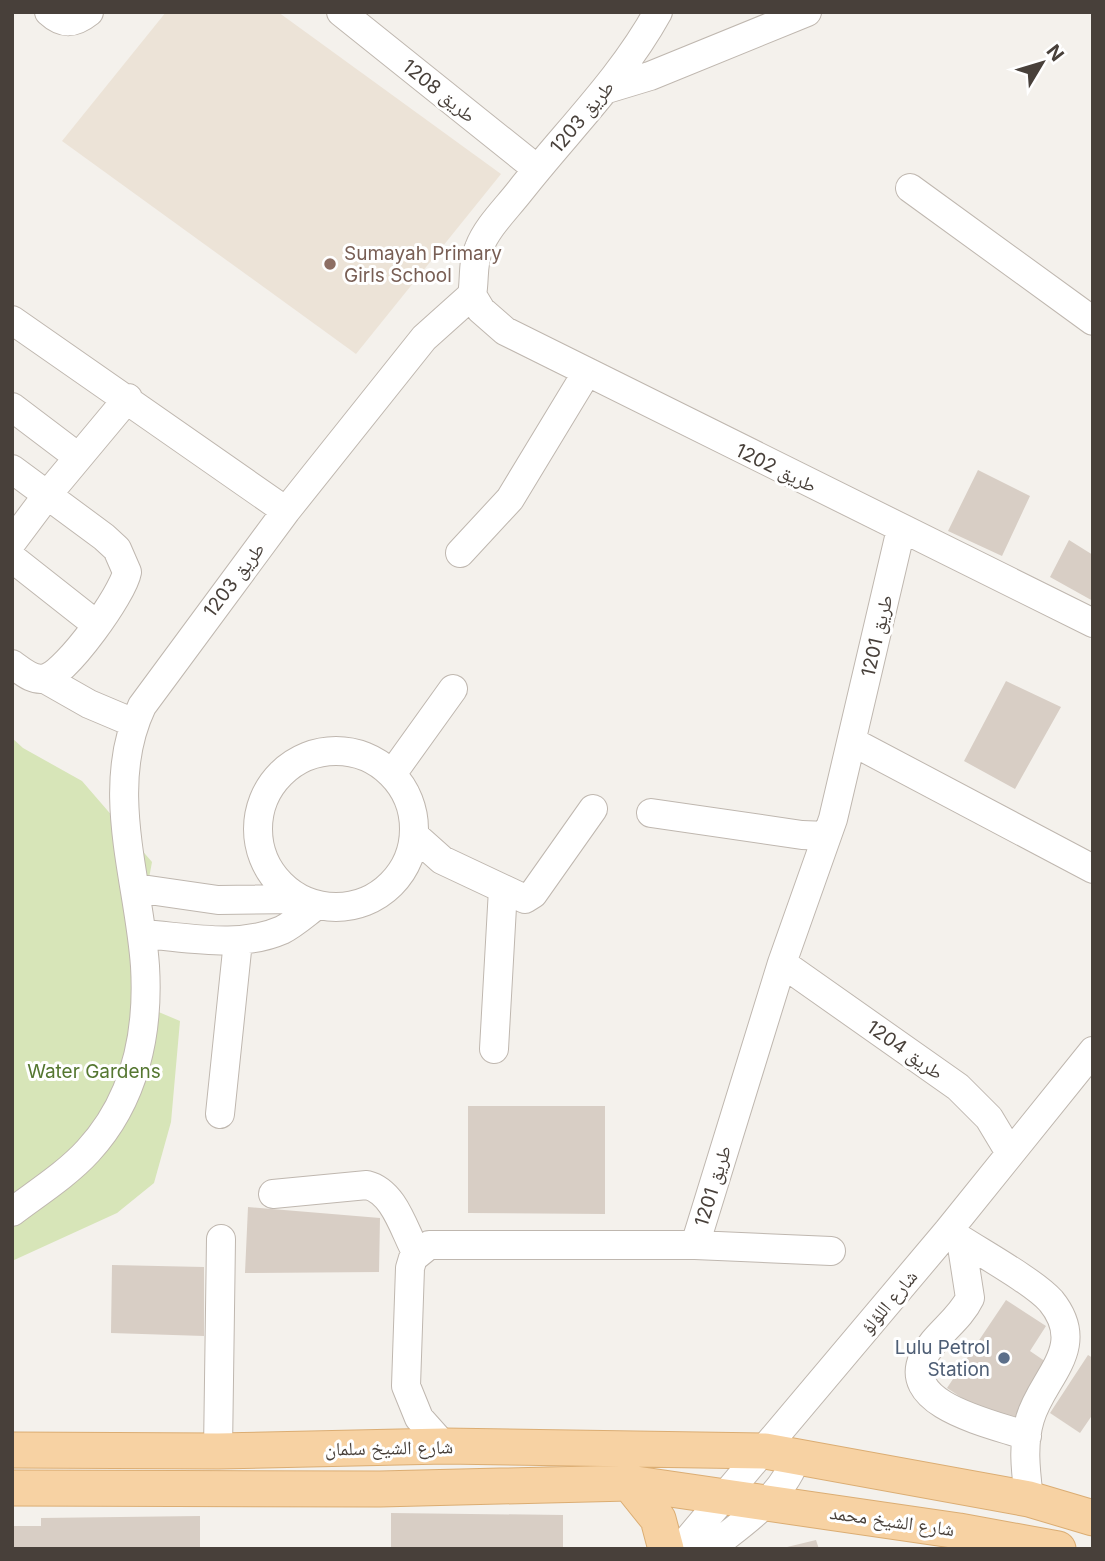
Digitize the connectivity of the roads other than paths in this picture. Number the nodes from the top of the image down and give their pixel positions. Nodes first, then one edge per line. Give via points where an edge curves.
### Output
1 (49, 12) edge
2 (89, 12) edge
3 (341, 12) edge
4 (658, 12) edge
5 (807, 12) edge
6 (607, 89) junction
7 (537, 169) junction
8 (910, 188) dead end
9 (472, 296) junction
10 (12, 320) edge
11 (1093, 321) edge
12 (587, 372) junction
13 (128, 398) junction
14 (12, 407) edge
15 (78, 457) junction
16 (12, 468) edge
17 (48, 494) junction
18 (286, 511) junction
19 (901, 529) junction
20 (12, 542) edge
21 (460, 553) dead end
22 (12, 558) edge
23 (1093, 623) edge
24 (97, 625) junction
25 (12, 664) edge
26 (45, 679) junction
27 (453, 689) dead end
28 (134, 723) junction
29 (853, 742) junction
30 (392, 774) junction
31 (593, 809) dead end
32 (651, 813) dead end
33 (414, 835) junction
34 (827, 836) junction
35 (1093, 869) edge
36 (135, 888) junction
37 (503, 889) junction
38 (308, 902) junction
39 (142, 934) junction
40 (238, 941) junction
41 (782, 963) junction
42 (494, 1049) dead end
43 (1093, 1051) edge
44 (219, 1114) dead end
45 (1010, 1153) junction
46 (274, 1194) dead end
47 (12, 1212) edge
48 (955, 1235) junction
49 (221, 1239) dead end
50 (695, 1245) junction
51 (831, 1251) dead end
52 (416, 1254) junction
53 (1027, 1436) junction
54 (444, 1446) junction
55 (12, 1450) edge
56 (218, 1451) junction
57 (781, 1453) junction
58 (629, 1483) junction
59 (12, 1488) edge
60 (726, 1497) junction
61 (1029, 1499) junction
62 (765, 1503) junction
63 (1093, 1518) edge
64 (666, 1549) edge
65 (680, 1549) edge
66 (710, 1549) edge
67 (1058, 1549) edge

1 - 2 street via 58,21 74,22
3 - 7 street, طريق 1208
4 - 6 street, طريق 1203
5 - 6 street
6 - 7 street, طريق 1203
7 - 9 street, طريق 1203 via 479,248
8 - 11 street
9 - 12 street, طريق 1202 via 505,331
9 - 18 street, طريق 1203 via 424,338
10 - 13 street
12 - 19 street, طريق 1202
12 - 21 street via 510,499
13 - 15 street
13 - 18 street
14 - 15 street
15 - 17 street
16 - 17 street
17 - 20 street
17 - 24 street via 104,537 123,560 125,585
18 - 28 street, طريق 1203 via 152,690
19 - 23 street, طريق 1202
19 - 29 street, طريق 1201
22 - 24 street
24 - 26 street via 61,668
25 - 26 street via 34,678
26 - 28 street
27 - 30 street
28 - 36 street, طريق 1203 via 123,788
29 - 34 street, طريق 1201
29 - 35 street
30 - 33 street via 410,803
30 - 38 street via 359,754 340,750 302,757 273,782 258,817 260,846 271,873
31 - 37 street via 529,898
32 - 34 street
33 - 37 street via 442,860
33 - 38 street via 402,872 390,887 356,905 337,908
34 - 41 street, طريق 1201
36 - 38 street via 218,900
36 - 39 street, طريق 1203
37 - 42 street
38 - 40 street via 284,929
39 - 40 street
39 - 47 street, طريق 1203 via 145,1023 121,1104 86,1153
40 - 44 street
41 - 45 street, طريق 1204 via 958,1087 989,1118
41 - 50 street, طريق 1201
43 - 45 street, شارع اللؤلؤ
45 - 48 street, شارع اللؤلؤ
46 - 52 street via 377,1187 387,1195
48 - 53 street via 1034,1288 1060,1315 1064,1354 1030,1417
48 - 53 street via 970,1298 923,1357 918,1374 921,1387 936,1402
48 - 57 street, شارع اللؤلؤ
49 - 56 street
50 - 51 street
50 - 52 street, طريق 1201 via 439,1244
52 - 54 street via 409,1277 406,1386 419,1418
53 - 61 street
54 - 56 main road, شارع الشيخ سلمان
54 - 57 main road, شارع الشيخ سلمان
55 - 56 main road, شارع الشيخ سلمان
57 - 60 street, شارع اللؤلؤ
57 - 61 main road
57 - 62 street, شارع اللؤلؤ via 787,1479
58 - 59 main road, شارع الشيخ سلمان via 380,1489
58 - 60 main road, شارع الشيخ سلمان
58 - 64 main road via 658,1519
60 - 62 main road, شارع الشيخ محمد
60 - 65 street, شارع اللؤلؤ
61 - 63 main road
62 - 66 street, شارع اللؤلؤ
62 - 67 main road, شارع الشيخ محمد

